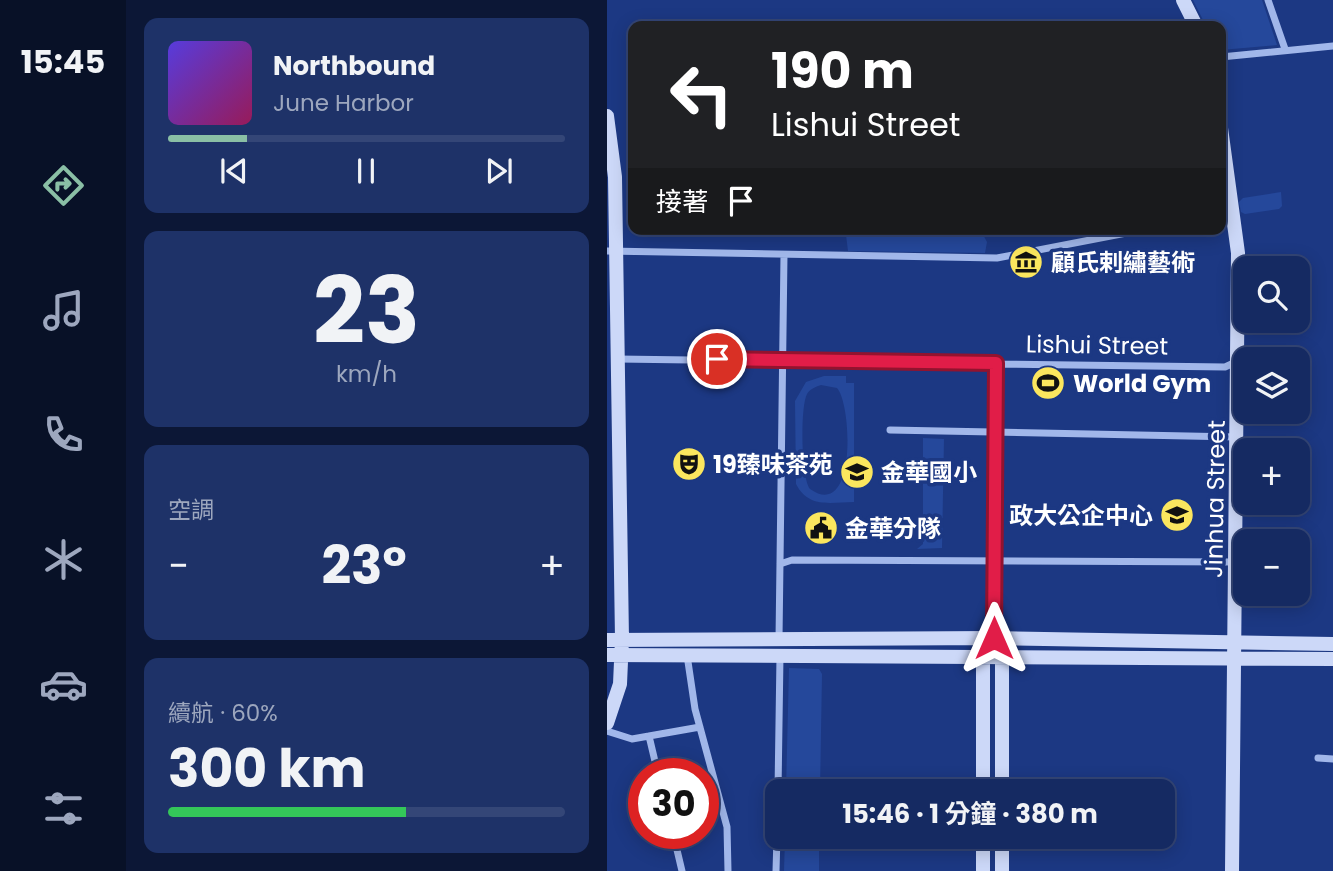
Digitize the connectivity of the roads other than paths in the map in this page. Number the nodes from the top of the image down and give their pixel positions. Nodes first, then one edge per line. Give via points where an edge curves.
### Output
1 (1183, 0) edge
2 (1268, 0) edge
3 (1194, 21) edge
4 (1333, 46) edge
5 (1285, 49) junction
6 (1226, 56) edge
7 (607, 116) edge
8 (1226, 165) edge
9 (1116, 235) edge
10 (611, 252) edge
11 (784, 255) junction
12 (1239, 347) edge
13 (617, 359) junction
14 (782, 360) junction
15 (996, 363) junction
16 (1233, 363) edge
17 (1238, 424) edge
18 (890, 430) dead end
19 (995, 434) junction
20 (1238, 437) junction
21 (1237, 529) edge
22 (994, 561) junction
23 (1233, 562) edge
24 (780, 564) junction
25 (1236, 606) edge
26 (994, 638) junction
27 (779, 639) junction
28 (612, 640) edge
29 (1236, 643) junction
30 (1333, 644) edge
31 (687, 654) junction
32 (614, 655) edge
33 (780, 656) junction
34 (983, 657) junction
35 (1002, 657) junction
36 (1235, 659) junction
37 (1333, 659) edge
38 (607, 723) edge
39 (700, 727) junction
40 (607, 731) edge
41 (649, 736) junction
42 (654, 758) edge
43 (1318, 758) dead end
44 (1333, 759) edge
45 (778, 779) edge
46 (983, 779) edge
47 (1002, 779) edge
48 (677, 849) edge
49 (777, 849) edge
50 (983, 849) edge
51 (1002, 849) edge
52 (682, 871) edge
53 (728, 871) edge
54 (776, 871) edge
55 (983, 871) edge
56 (1002, 871) edge
57 (1232, 871) edge

1 - 3 main road
2 - 5 street
4 - 5 street
5 - 6 street
7 - 10 main road via 615,177
8 - 12 main road, Jinhua Street via 1238,253
9 - 11 street via 997,258
10 - 11 street
10 - 13 main road
11 - 14 street
13 - 14 street, Lishui Street
13 - 28 main road
14 - 15 street, Lishui Street
14 - 24 street
15 - 16 street, Lishui Street via 1225,367
15 - 19 street
17 - 20 main road, Jinhua Street
18 - 19 street
19 - 20 street
19 - 22 street
20 - 21 main road, Jinhua Street
22 - 23 street
22 - 24 street via 792,560
22 - 26 street
24 - 27 street
25 - 29 main road, Jinhua Street
26 - 27 main road
26 - 29 main road
26 - 34 main road
26 - 35 main road
27 - 28 main road
28 - 32 main road
29 - 30 main road
29 - 36 main road, Jinhua Street
31 - 32 main road
31 - 33 main road
31 - 39 street
32 - 38 main road via 620,684
33 - 34 main road
33 - 45 street
34 - 35 main road
34 - 46 main road
35 - 36 main road
35 - 47 main road
36 - 37 main road
36 - 57 main road, Jinhua Street
39 - 41 street
39 - 53 street via 727,827
40 - 41 street via 633,739
41 - 42 street
43 - 44 street
48 - 52 street
49 - 54 street
50 - 55 main road
51 - 56 main road

